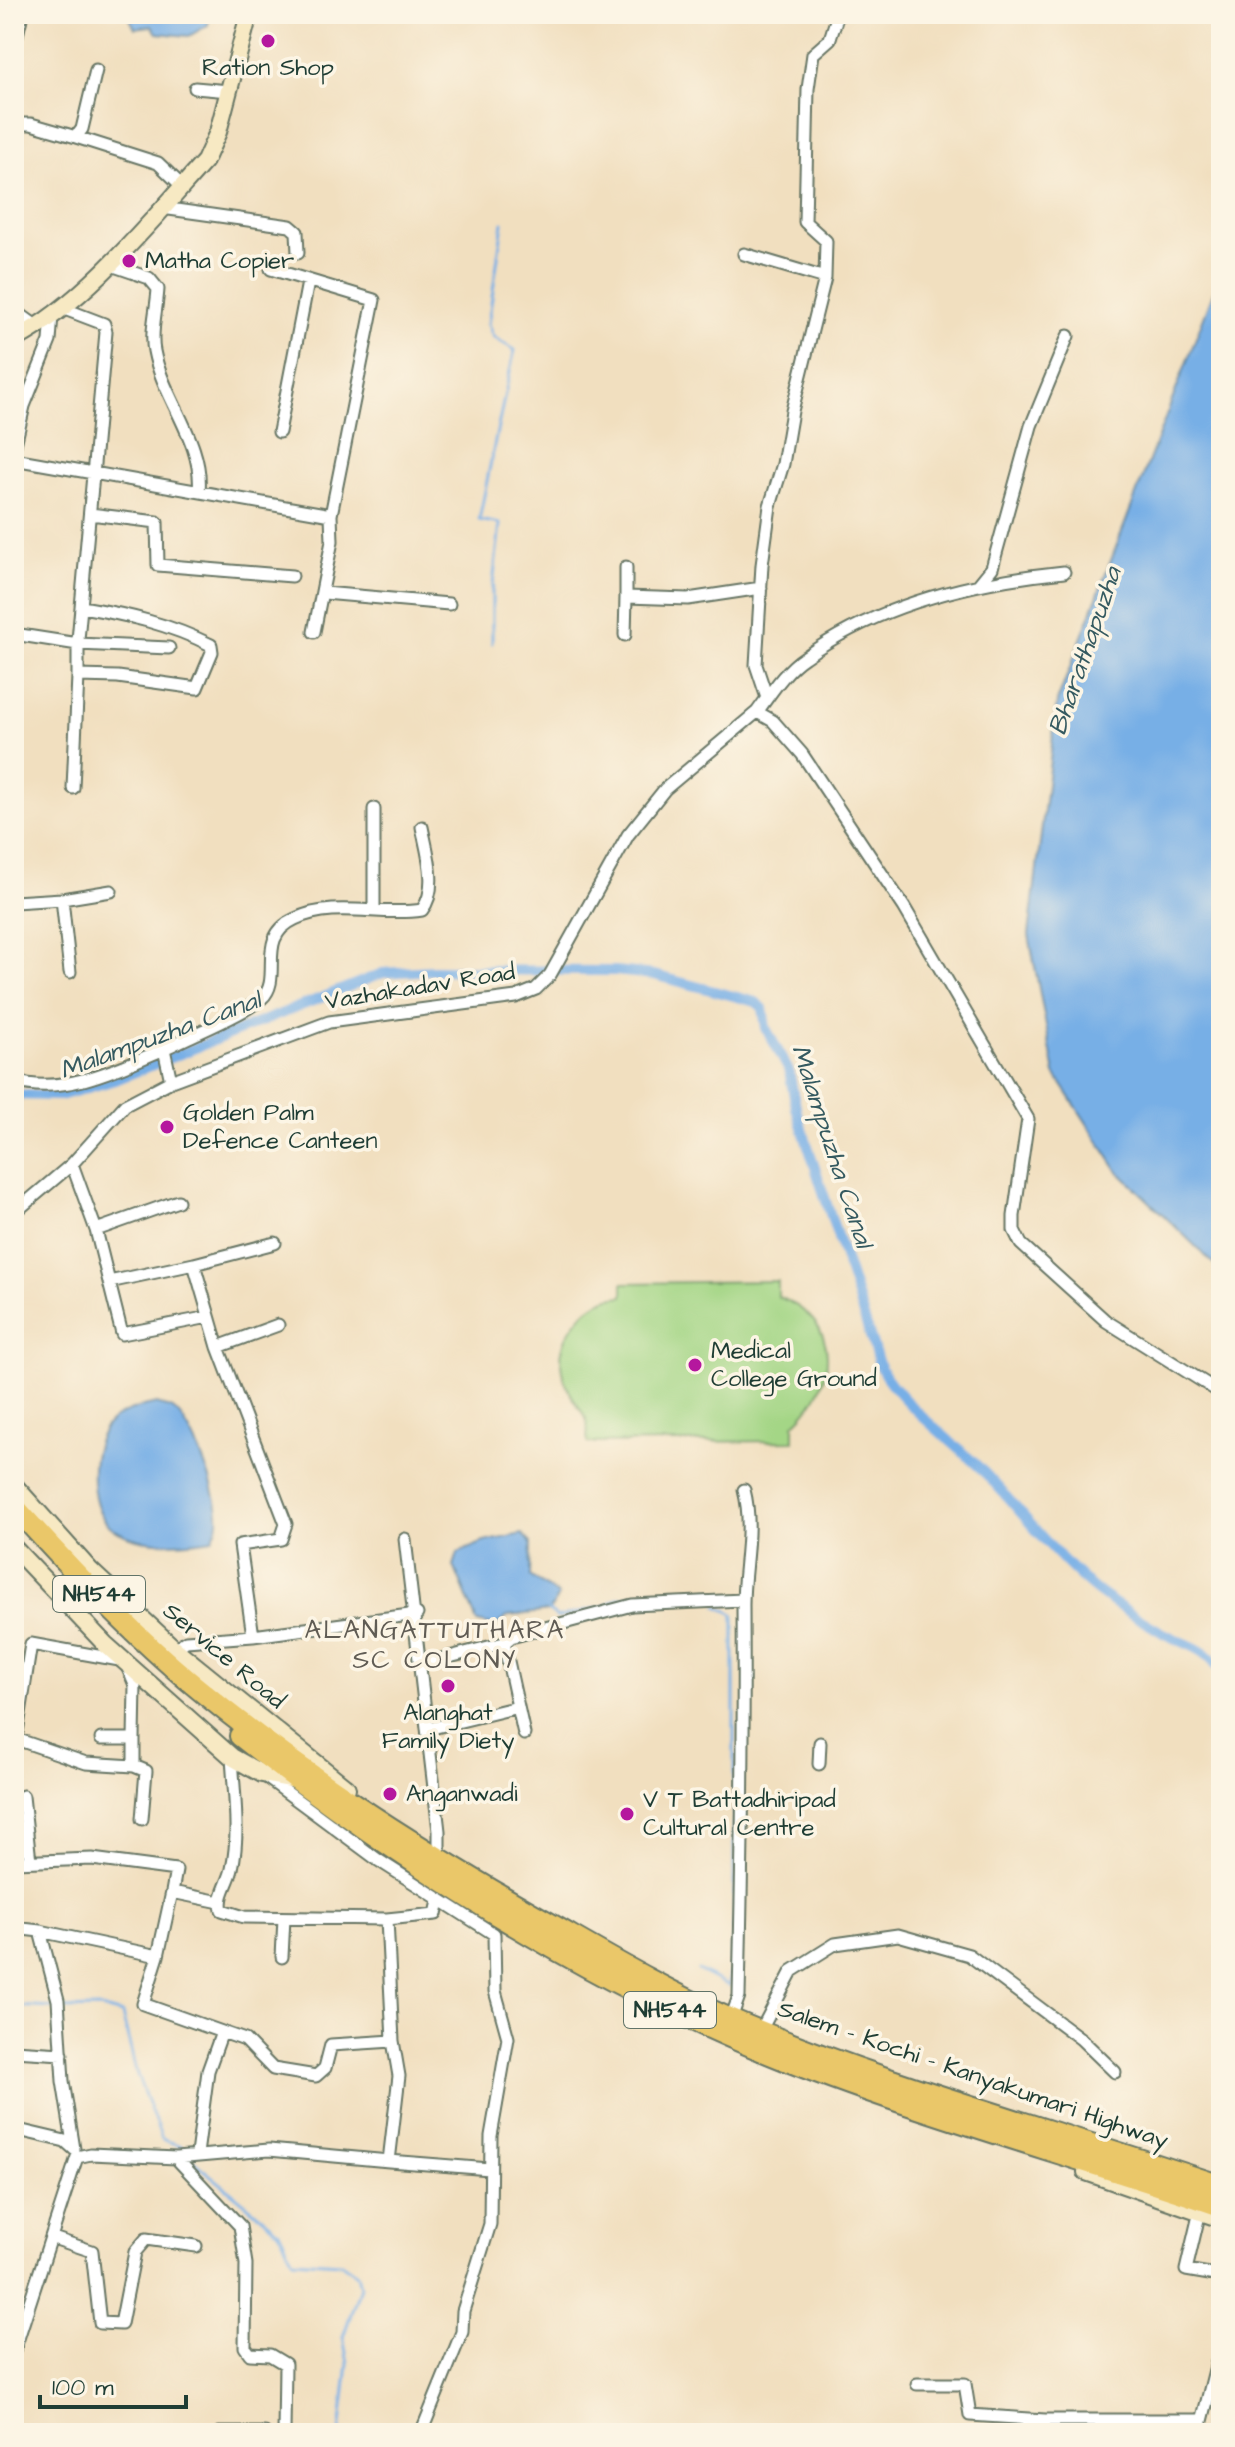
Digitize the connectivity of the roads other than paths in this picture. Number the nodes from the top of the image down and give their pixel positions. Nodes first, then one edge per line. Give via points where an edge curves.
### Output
1 (22, 14) edge
2 (249, 14) edge
3 (838, 14) edge
4 (14, 48) edge
5 (96, 70) dead end
6 (195, 88) dead end
7 (229, 91) junction
8 (14, 124) edge
9 (76, 137) junction
10 (182, 186) junction
11 (162, 208) junction
12 (298, 253) dead end
13 (744, 254) dead end
14 (108, 264) junction
15 (271, 269) dead end
16 (825, 278) junction
17 (308, 282) junction
18 (14, 310) edge
19 (57, 312) junction
20 (39, 328) junction
21 (1068, 336) dead end
22 (14, 340) edge
23 (279, 432) dead end
24 (14, 449) edge
25 (14, 459) edge
26 (94, 473) junction
27 (199, 491) junction
28 (90, 514) junction
29 (331, 515) junction
30 (626, 567) dead end
31 (1064, 572) dead end
32 (292, 576) dead end
33 (979, 584) junction
34 (761, 588) junction
35 (324, 593) junction
36 (626, 597) junction
37 (449, 604) dead end
38 (82, 607) junction
39 (314, 632) dead end
40 (14, 634) edge
41 (625, 635) dead end
42 (78, 644) junction
43 (169, 648) dead end
44 (78, 676) junction
45 (767, 698) junction
46 (757, 712) junction
47 (73, 788) dead end
48 (374, 809) dead end
49 (422, 827) dead end
50 (111, 891) dead end
51 (62, 899) junction
52 (14, 902) edge
53 (374, 909) junction
54 (70, 972) dead end
55 (164, 1049) junction
56 (14, 1081) edge
57 (171, 1081) junction
58 (72, 1164) junction
59 (178, 1201) dead end
60 (14, 1213) edge
61 (96, 1230) junction
62 (275, 1243) dead end
63 (194, 1264) junction
64 (109, 1282) junction
65 (209, 1317) junction
66 (278, 1325) dead end
67 (218, 1347) junction
68 (1221, 1393) edge
69 (14, 1485) edge
70 (744, 1490) dead end
71 (14, 1506) edge
72 (14, 1525) edge
73 (405, 1539) dead end
74 (14, 1548) edge
75 (743, 1600) junction
76 (417, 1614) junction
77 (253, 1636) junction
78 (504, 1643) junction
79 (175, 1649) junction
80 (125, 1661) junction
81 (422, 1664) junction
82 (518, 1707) junction
83 (428, 1729) junction
84 (524, 1734) dead end
85 (101, 1739) dead end
86 (134, 1739) junction
87 (820, 1743) dead end
88 (232, 1757) junction
89 (819, 1764) dead end
90 (134, 1766) junction
91 (262, 1774) junction
92 (295, 1780) junction
93 (23, 1796) dead end
94 (323, 1801) junction
95 (142, 1819) dead end
96 (334, 1829) junction
97 (419, 1846) junction
98 (439, 1859) junction
99 (30, 1861) junction
100 (14, 1862) edge
101 (172, 1892) junction
102 (439, 1901) junction
103 (220, 1902) junction
104 (284, 1918) junction
105 (387, 1919) junction
106 (14, 1928) edge
107 (40, 1931) junction
108 (158, 1956) junction
109 (282, 1957) dead end
110 (731, 2019) junction
111 (222, 2032) junction
112 (757, 2038) junction
113 (393, 2041) junction
114 (14, 2051) edge
115 (62, 2054) junction
116 (1115, 2072) dead end
117 (883, 2094) junction
118 (14, 2129) edge
119 (76, 2153) junction
120 (187, 2156) junction
121 (389, 2161) junction
122 (490, 2169) junction
123 (1221, 2186) edge
124 (1221, 2206) edge
125 (1200, 2211) junction
126 (1221, 2219) edge
127 (53, 2238) junction
128 (196, 2246) dead end
129 (1221, 2276) edge
130 (1221, 2346) edge
131 (14, 2351) edge
132 (917, 2384) dead end
133 (1202, 2420) junction
134 (219, 2433) edge
135 (265, 2433) edge
136 (284, 2433) edge
137 (421, 2433) edge
138 (1199, 2433) edge

1 - 4 street
2 - 7 street
3 - 16 street via 830,39 813,54 808,89 805,222 826,241
5 - 9 street
6 - 7 street
7 - 10 street via 205,161
8 - 9 street
9 - 10 street via 158,163
10 - 11 street
11 - 12 street via 290,226 297,232
11 - 14 street
13 - 16 street
14 - 19 street
14 - 27 street via 149,278 158,289 153,349 201,468
15 - 17 street
16 - 34 street via 770,506
17 - 23 street
17 - 29 street via 374,300
18 - 20 street
19 - 20 street
19 - 24 street
19 - 26 street via 104,324
20 - 22 street
21 - 33 street via 1031,426 992,568
25 - 26 street
26 - 27 street
26 - 28 street
27 - 29 street
28 - 32 street via 157,522 158,565
28 - 38 street
29 - 35 street
30 - 36 street
31 - 33 street
33 - 45 street via 865,624 816,650
34 - 36 street via 688,599
34 - 45 street via 756,665
35 - 37 street
35 - 39 street
36 - 41 street
38 - 42 street
38 - 44 street via 176,628 211,645 212,652 197,688
40 - 42 street
42 - 43 street
42 - 44 street
44 - 47 street
45 - 46 street
46 - 57 street, Vazhakadav Road via 701,757 628,835 550,975 536,989 516,997 329,1022
46 - 68 street via 773,721 802,754 904,907 1028,1119 1014,1216 1021,1244 1106,1321
48 - 53 street
49 - 53 street via 429,902 409,913
50 - 51 street
51 - 52 street
51 - 54 street
53 - 55 street via 328,911 292,920 277,932 269,982 260,1000
55 - 56 street via 94,1077 33,1085
55 - 57 street
57 - 58 street, Vazhakadav Road via 125,1105
58 - 60 street, Vazhakadav Road
58 - 61 street
59 - 61 street
61 - 64 street
62 - 63 street
63 - 64 street
63 - 65 street
64 - 65 street via 122,1334
65 - 67 street
66 - 67 street
67 - 77 street via 286,1524 281,1539 240,1545
69 - 79 street, Service Road via 90,1570
70 - 75 street via 749,1522
71 - 97 highway, Salem - Kochi - Kanyakumari Highway / NH544 via 187,1680 366,1813
72 - 92 highway, Salem - Kochi - Kanyakumari Highway / NH544 via 181,1692
73 - 76 street
74 - 80 street
75 - 78 street via 632,1605
75 - 110 street via 739,1996
76 - 77 street
76 - 81 street
77 - 79 street via 186,1641
78 - 81 street
78 - 82 street
79 - 97 street, Service Road via 334,1779 402,1826
80 - 86 street via 135,1685
80 - 88 street
80 - 90 street via 31,1644 16,1739 86,1763
81 - 83 street
82 - 83 street
82 - 84 street
83 - 98 street
85 - 86 street
86 - 90 street
87 - 89 street
88 - 91 street
88 - 103 street via 236,1828 232,1870
90 - 95 street via 146,1771
91 - 92 street
91 - 96 street
92 - 94 highway, Salem - Kochi - Kanyakumari Highway / NH544
93 - 99 street
94 - 96 highway
94 - 112 highway, Salem - Kochi - Kanyakumari Highway / NH544 via 495,1914 645,1998
96 - 102 street
97 - 98 highway, Salem - Kochi - Kanyakumari Highway / NH544
98 - 110 highway, Salem - Kochi - Kanyakumari Highway / NH544 via 678,1996
99 - 100 street
99 - 101 street via 106,1860 176,1870
101 - 103 street
101 - 108 street
102 - 105 street via 436,1914
102 - 122 street via 494,1934 495,1991 508,2038
103 - 104 street via 233,1916
104 - 105 street
104 - 109 street
105 - 113 street
106 - 107 street
107 - 108 street
107 - 115 street via 58,2000
108 - 111 street via 143,2004
110 - 112 highway, Salem - Kochi - Kanyakumari Highway / NH544
111 - 113 street via 245,2040 273,2069 316,2076 325,2068 331,2045
111 - 120 street
112 - 116 street via 792,1971 835,1944 898,1935 969,1955 1071,2031
112 - 117 highway, Salem - Kochi - Kanyakumari Highway / NH544
112 - 123 highway, Salem - Kochi - Kanyakumari Highway / NH544
113 - 121 street via 399,2076
114 - 115 street
115 - 119 street
117 - 124 highway, Salem - Kochi - Kanyakumari Highway / NH544
117 - 125 street via 914,2116
118 - 119 street via 65,2141
119 - 120 street
119 - 127 street
120 - 121 street via 269,2150
120 - 136 street via 240,2226 246,2264 245,2347 250,2354 270,2355 285,2364
121 - 122 street
122 - 137 street via 492,2203 485,2244 463,2311 462,2332
125 - 126 street
125 - 129 street via 1186,2270
127 - 128 street via 92,2251 100,2323 112,2325 121,2324 135,2252 146,2239
127 - 131 street
130 - 133 street
132 - 133 street via 965,2384 970,2415
133 - 138 street
134 - 135 street

